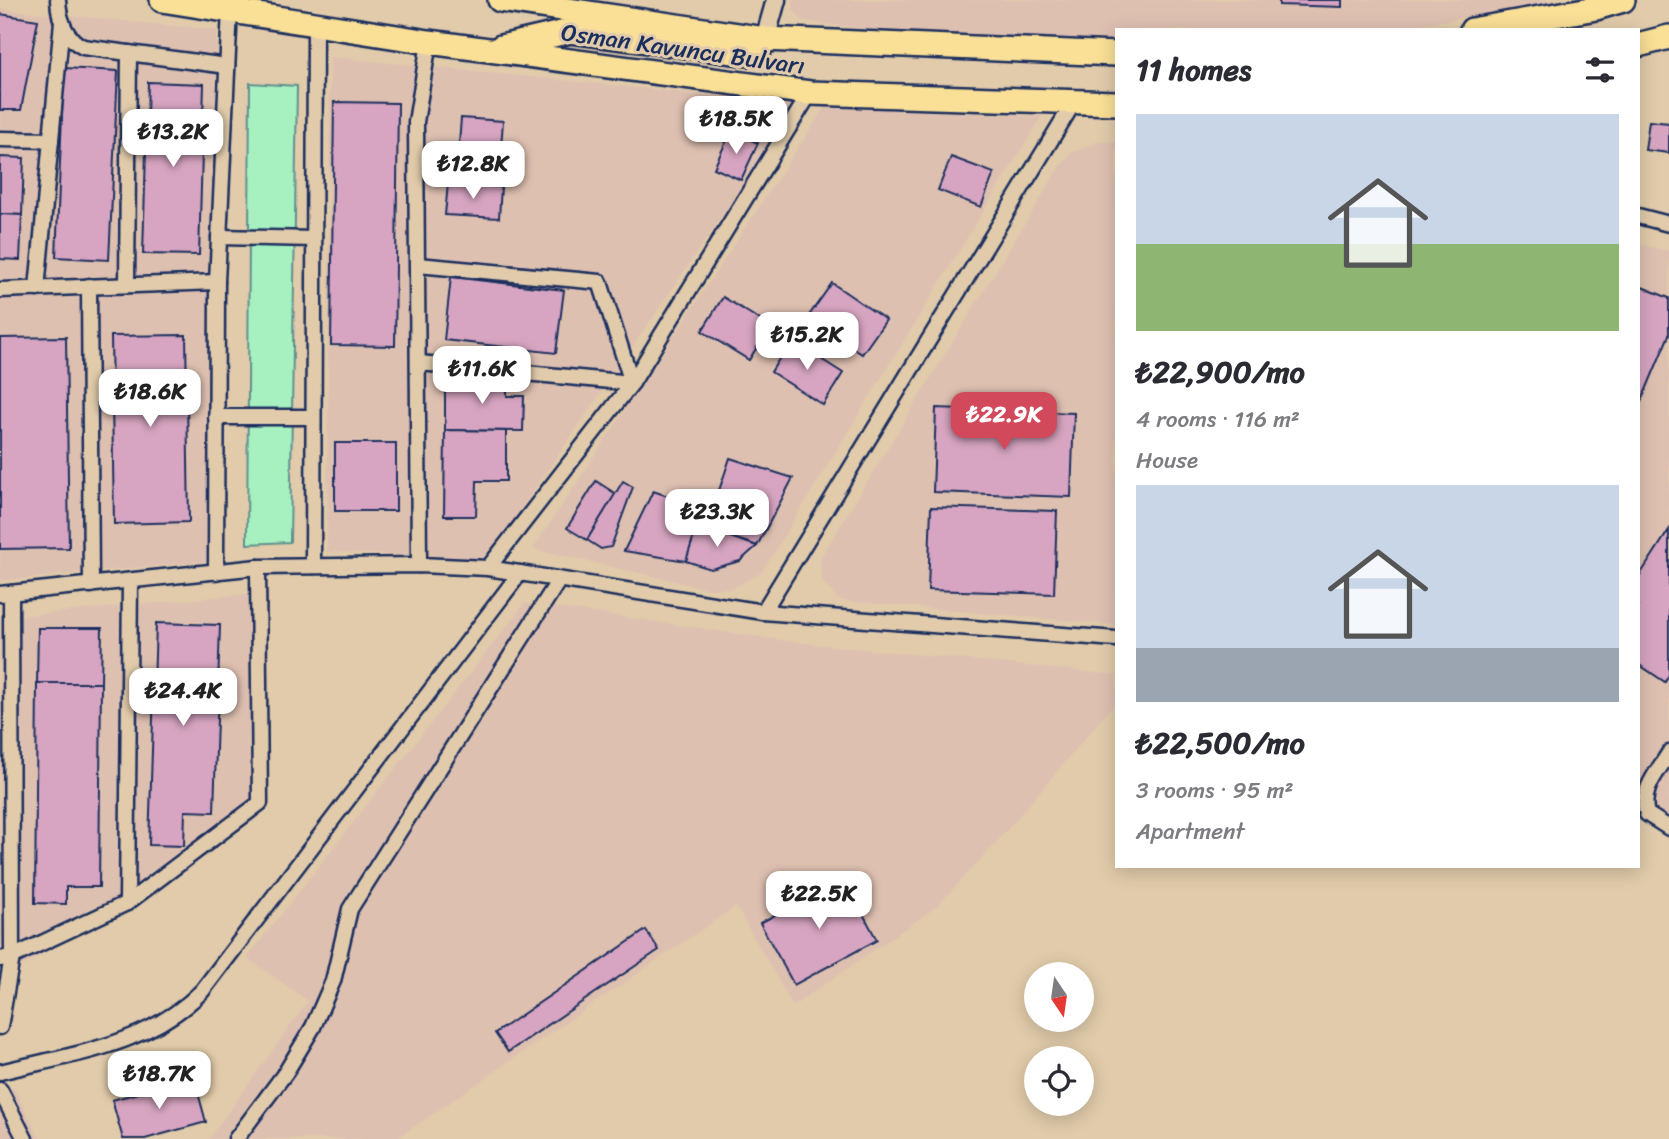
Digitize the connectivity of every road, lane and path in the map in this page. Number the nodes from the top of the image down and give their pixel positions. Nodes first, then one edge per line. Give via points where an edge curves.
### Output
1 (58, 0) edge
2 (162, 0) edge
3 (500, 0) edge
4 (776, 0) edge
5 (1623, 0) edge
6 (610, 8) edge
7 (230, 9) junction
8 (62, 22) junction
9 (315, 24) junction
10 (1483, 28) edge
11 (1669, 37) edge
12 (765, 39) junction
13 (429, 42) junction
14 (1640, 44) edge
15 (488, 50) junction
16 (129, 53) junction
17 (1115, 54) edge
18 (227, 66) junction
19 (810, 93) junction
20 (1074, 102) junction
21 (1115, 103) edge
22 (0, 139) edge
23 (51, 139) junction
24 (1640, 217) edge
25 (1669, 224) edge
26 (219, 237) junction
27 (314, 239) junction
28 (418, 265) junction
29 (217, 282) junction
30 (127, 285) junction
31 (89, 286) junction
32 (37, 289) junction
33 (0, 290) edge
34 (419, 363) junction
35 (632, 383) junction
36 (216, 417) junction
37 (313, 417) junction
38 (419, 565) junction
39 (313, 566) junction
40 (258, 567) junction
41 (488, 568) junction
42 (216, 572) junction
43 (520, 573) junction
44 (559, 580) junction
45 (130, 581) junction
46 (91, 585) junction
47 (6, 594) edge
48 (762, 612) junction
49 (1115, 639) edge
50 (1669, 753) edge
51 (1669, 828) edge
52 (127, 903) junction
53 (6, 958) edge
54 (0, 1027) edge
55 (0, 1072) edge
56 (0, 1090) edge
57 (24, 1139) edge
58 (236, 1139) edge

1 - 8 street
2 - 7 highway, Osman Kavuncu Bulvarı
3 - 6 highway, Osman Kavuncu Bulvarı
4 - 12 street
5 - 10 highway
6 - 12 highway, Osman Kavuncu Bulvarı
7 - 9 highway, Osman Kavuncu Bulvarı
7 - 18 street
8 - 16 street via 70,38 83,47
8 - 23 street
9 - 13 highway, Osman Kavuncu Bulvarı
9 - 27 street
11 - 14 highway
12 - 15 highway via 759,50 750,54 570,31
12 - 17 highway, Osman Kavuncu Bulvarı
13 - 15 highway, Osman Kavuncu Bulvarı
13 - 28 street via 416,122
15 - 19 highway, Osman Kavuncu Bulvarı
16 - 18 street
16 - 30 street
18 - 26 street
19 - 20 highway, Osman Kavuncu Bulvarı
19 - 35 street
20 - 21 highway, Osman Kavuncu Bulvarı
20 - 48 street
22 - 23 street
23 - 32 street
24 - 25 street
26 - 27 street
26 - 29 street
27 - 37 street
28 - 34 street
28 - 35 street via 600,282
29 - 30 street
29 - 36 street
30 - 31 street
31 - 32 street
31 - 46 street
32 - 33 street
34 - 35 street
34 - 38 street
35 - 41 street
36 - 37 street
36 - 42 street
37 - 39 street
38 - 39 street
38 - 41 street
39 - 40 street
40 - 42 street
40 - 52 street via 260,803
41 - 43 street
42 - 45 street
43 - 44 street
43 - 55 street via 190,1003 134,1037
44 - 48 street
44 - 58 street via 350,909 340,958 313,1027
45 - 46 street
45 - 52 street
46 - 47 street
47 - 53 street
48 - 49 street
50 - 51 street via 1646,790 1644,802 1647,814
52 - 53 street
53 - 54 street
56 - 57 street

